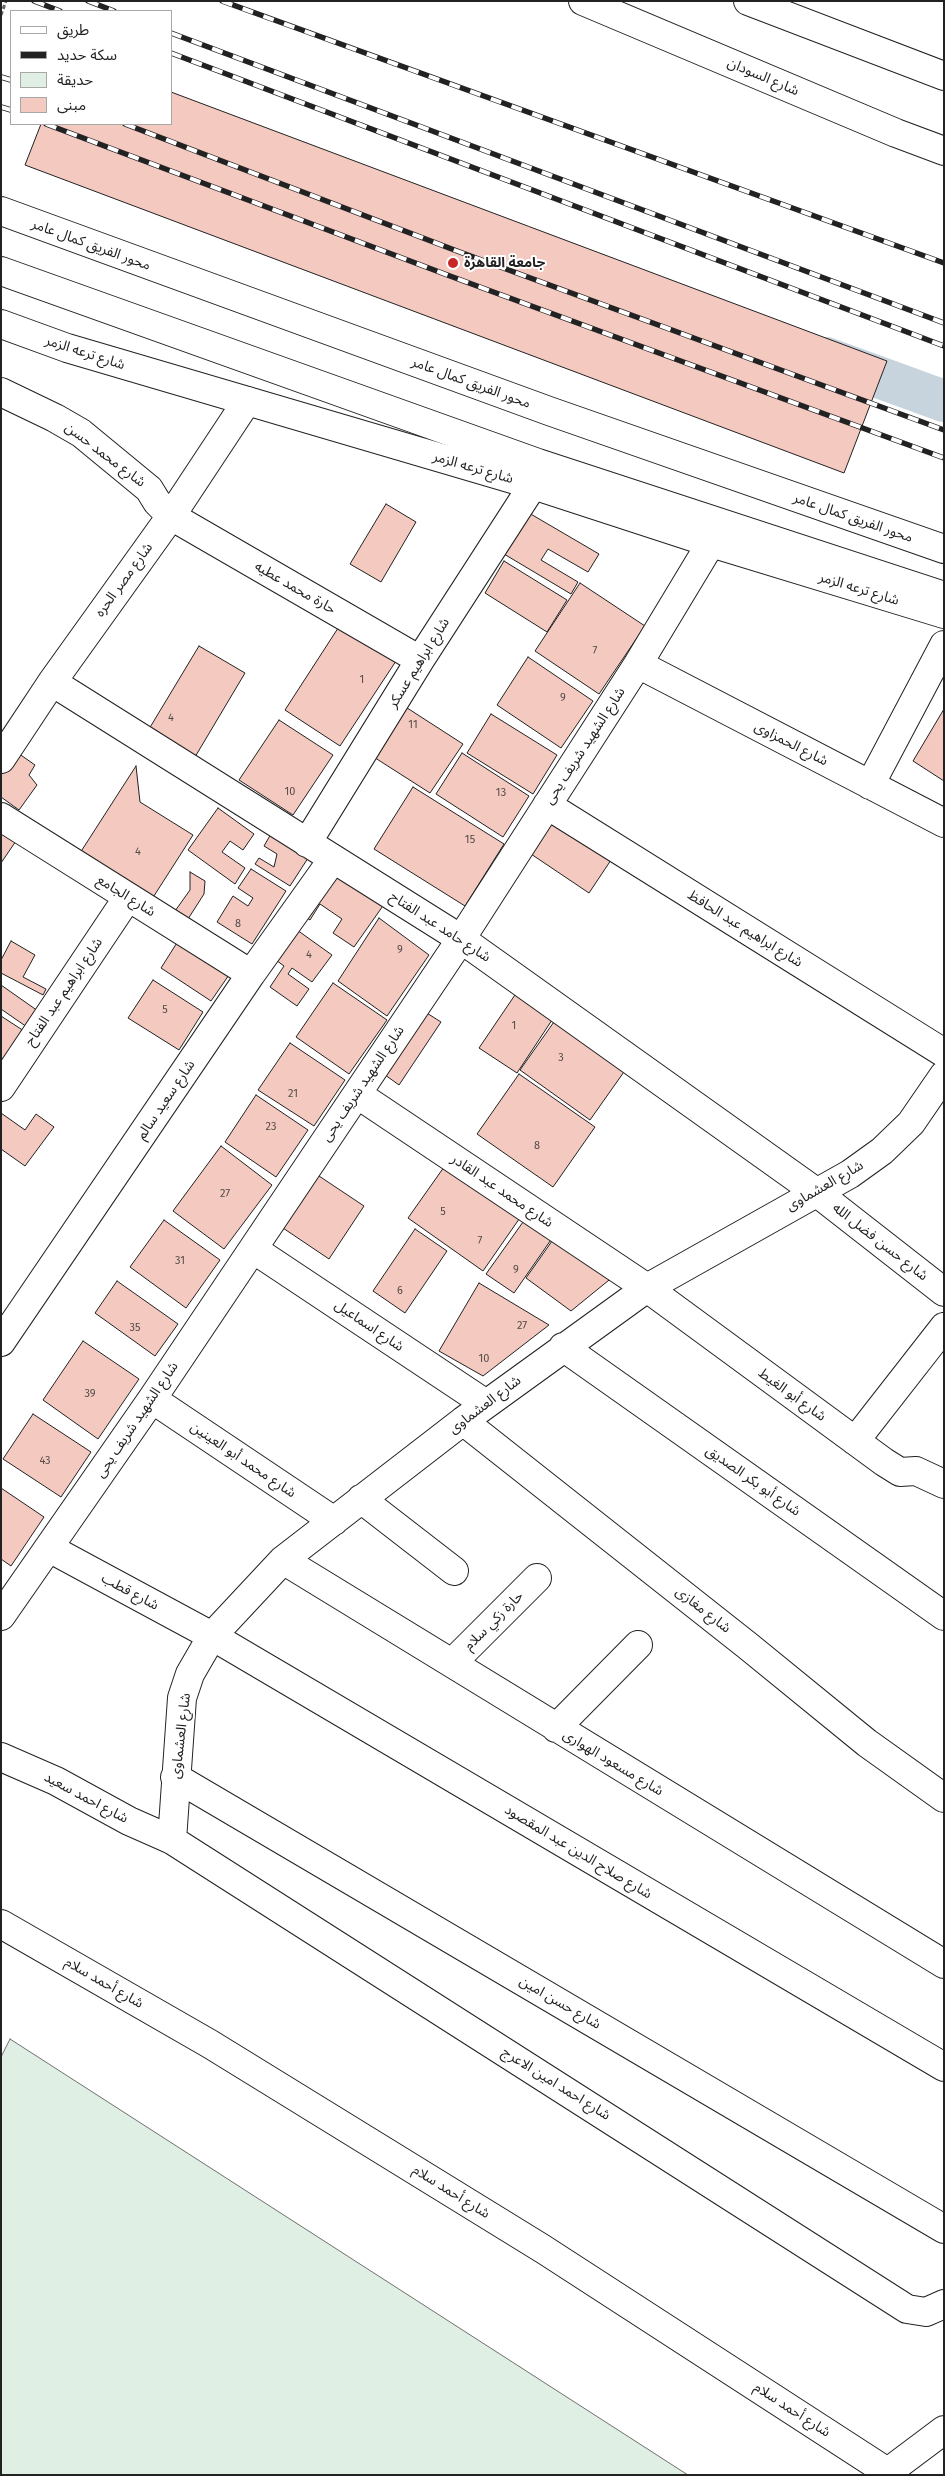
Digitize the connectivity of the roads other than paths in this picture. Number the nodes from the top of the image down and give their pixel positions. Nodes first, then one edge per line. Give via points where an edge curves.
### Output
1 (583, 1) edge
2 (748, 1) edge
3 (944, 76) edge
4 (944, 151) edge
5 (1, 211) edge
6 (1, 271) edge
7 (1, 324) edge
8 (1, 392) edge
9 (247, 401) junction
10 (533, 485) junction
11 (170, 516) junction
12 (711, 543) junction
13 (944, 549) edge
14 (944, 596) edge
15 (944, 614) edge
16 (944, 645) edge
17 (420, 660) junction
18 (638, 664) junction
19 (52, 682) junction
20 (1, 759) edge
21 (870, 785) junction
22 (547, 805) junction
23 (1, 817) edge
24 (944, 823) edge
25 (307, 844) junction
26 (333, 859) junction
27 (128, 897) junction
28 (462, 939) junction
29 (251, 974) junction
30 (944, 1053) edge
31 (1, 1087) edge
32 (940, 1088) edge
33 (357, 1094) junction
34 (816, 1192) junction
35 (253, 1249) junction
36 (647, 1288) junction
37 (944, 1292) edge
38 (944, 1327) edge
39 (1, 1342) edge
40 (563, 1347) junction
41 (152, 1399) junction
42 (486, 1404) junction
43 (462, 1422) junction
44 (855, 1441) junction
45 (944, 1484) edge
46 (361, 1499) junction
47 (334, 1521) junction
48 (49, 1548) junction
49 (283, 1560) junction
50 (454, 1571) dead end
51 (537, 1578) dead end
52 (1, 1616) edge
53 (944, 1616) edge
54 (212, 1636) junction
55 (638, 1645) dead end
56 (452, 1663) junction
57 (556, 1728) junction
58 (1, 1757) edge
59 (176, 1777) junction
60 (944, 1798) edge
61 (172, 1840) junction
62 (1, 1924) edge
63 (944, 1964) edge
64 (944, 2067) edge
65 (944, 2229) edge
66 (944, 2304) edge
67 (944, 2430) edge
68 (890, 2473) edge

1 - 4 main road, شارع السودان
2 - 3 main road
5 - 13 main road, محور الفريق كمال عامر via 559,415
6 - 14 main road via 538,463
7 - 9 main road, شارع ترعه الزمر via 67,348
8 - 11 main road, شارع محمد حسن via 81,433 149,489
9 - 10 main road, شارع ترعه الزمر
9 - 11 main road, شارع مصر الحره
10 - 12 main road, شارع ترعه الزمر
10 - 17 main road, شارع ابراهيم عسكر
11 - 17 main road, حارة محمد عطيه
11 - 19 main road, شارع مصر الحره
12 - 15 main road, شارع ترعه الزمر
12 - 18 main road, شارع الشهيد شريف يحى
16 - 21 main road
17 - 25 main road, شارع ابراهيم عسكر
18 - 21 main road, شارع الحمزاوى
18 - 22 main road, شارع الشهيد شريف يحى
19 - 20 main road, شارع مصر الحره
19 - 25 main road, شارع حامد عبد الفتاح
21 - 24 main road, شارع الحمزاوى
22 - 28 main road, شارع الشهيد شريف يحى
22 - 30 main road, شارع ابراهيم عبد الحافظ
23 - 27 main road, شارع الجامع
25 - 26 main road, شارع حامد عبد الفتاح
26 - 28 main road, شارع حامد عبد الفتاح
26 - 29 main road, شارع سعيد سالم
27 - 29 main road, شارع الجامع
27 - 31 main road, شارع ابراهيم عبد الفتاح
28 - 33 main road, شارع الشهيد شريف يحى
28 - 34 main road, شارع حامد عبد الفتاح
29 - 39 main road, شارع سعيد سالم
32 - 34 main road, شارع العشماوى via 882,1151 850,1174
33 - 35 main road, شارع الشهيد شريف يحى
33 - 36 main road, شارع محمد عبد القادر
34 - 36 main road, شارع العشماوى
34 - 37 main road, شارع حسن فضل الله
35 - 41 main road, شارع الشهيد شريف يحى
35 - 42 main road, شارع اسماعيل
36 - 40 main road, شارع العشماوى
36 - 44 main road, شارع أبو الغيط
38 - 44 main road
40 - 42 main road, شارع العشماوى
40 - 53 main road, شارع أبو بكر الصديق
41 - 47 main road, شارع محمد أبو العينين
41 - 48 main road, شارع الشهيد شريف يحى
42 - 43 main road, شارع العشماوى
43 - 46 main road, شارع العشماوى
43 - 60 main road, شارع مغازى via 867,1743
44 - 45 main road, شارع أبو الغيط via 900,1472 916,1471
46 - 47 main road, شارع العشماوى
46 - 50 main road
47 - 49 main road, شارع العشماوى
48 - 52 main road, شارع الشهيد شريف يحى
48 - 54 main road, شارع قطب
49 - 54 main road, شارع العشماوى
49 - 56 main road, شارع مسعود الهوارى
51 - 56 main road, حارة زكي سلام
54 - 59 main road, شارع العشماوى via 190,1674 182,1698
54 - 64 main road, شارع صلاح الدين عبد المقصود
55 - 57 main road
56 - 57 main road, شارع مسعود الهوارى
57 - 63 main road, شارع مسعود الهوارى
58 - 61 main road, شارع احمد سعيد via 56,1781 129,1822
59 - 61 main road, شارع العشماوى
59 - 65 main road, شارع حسن امين
61 - 66 main road, شارع احمد امين الاعرج via 908,2309 926,2312
62 - 68 main road, شارع أحمد سلام via 210,2044 544,2249
67 - 68 main road

